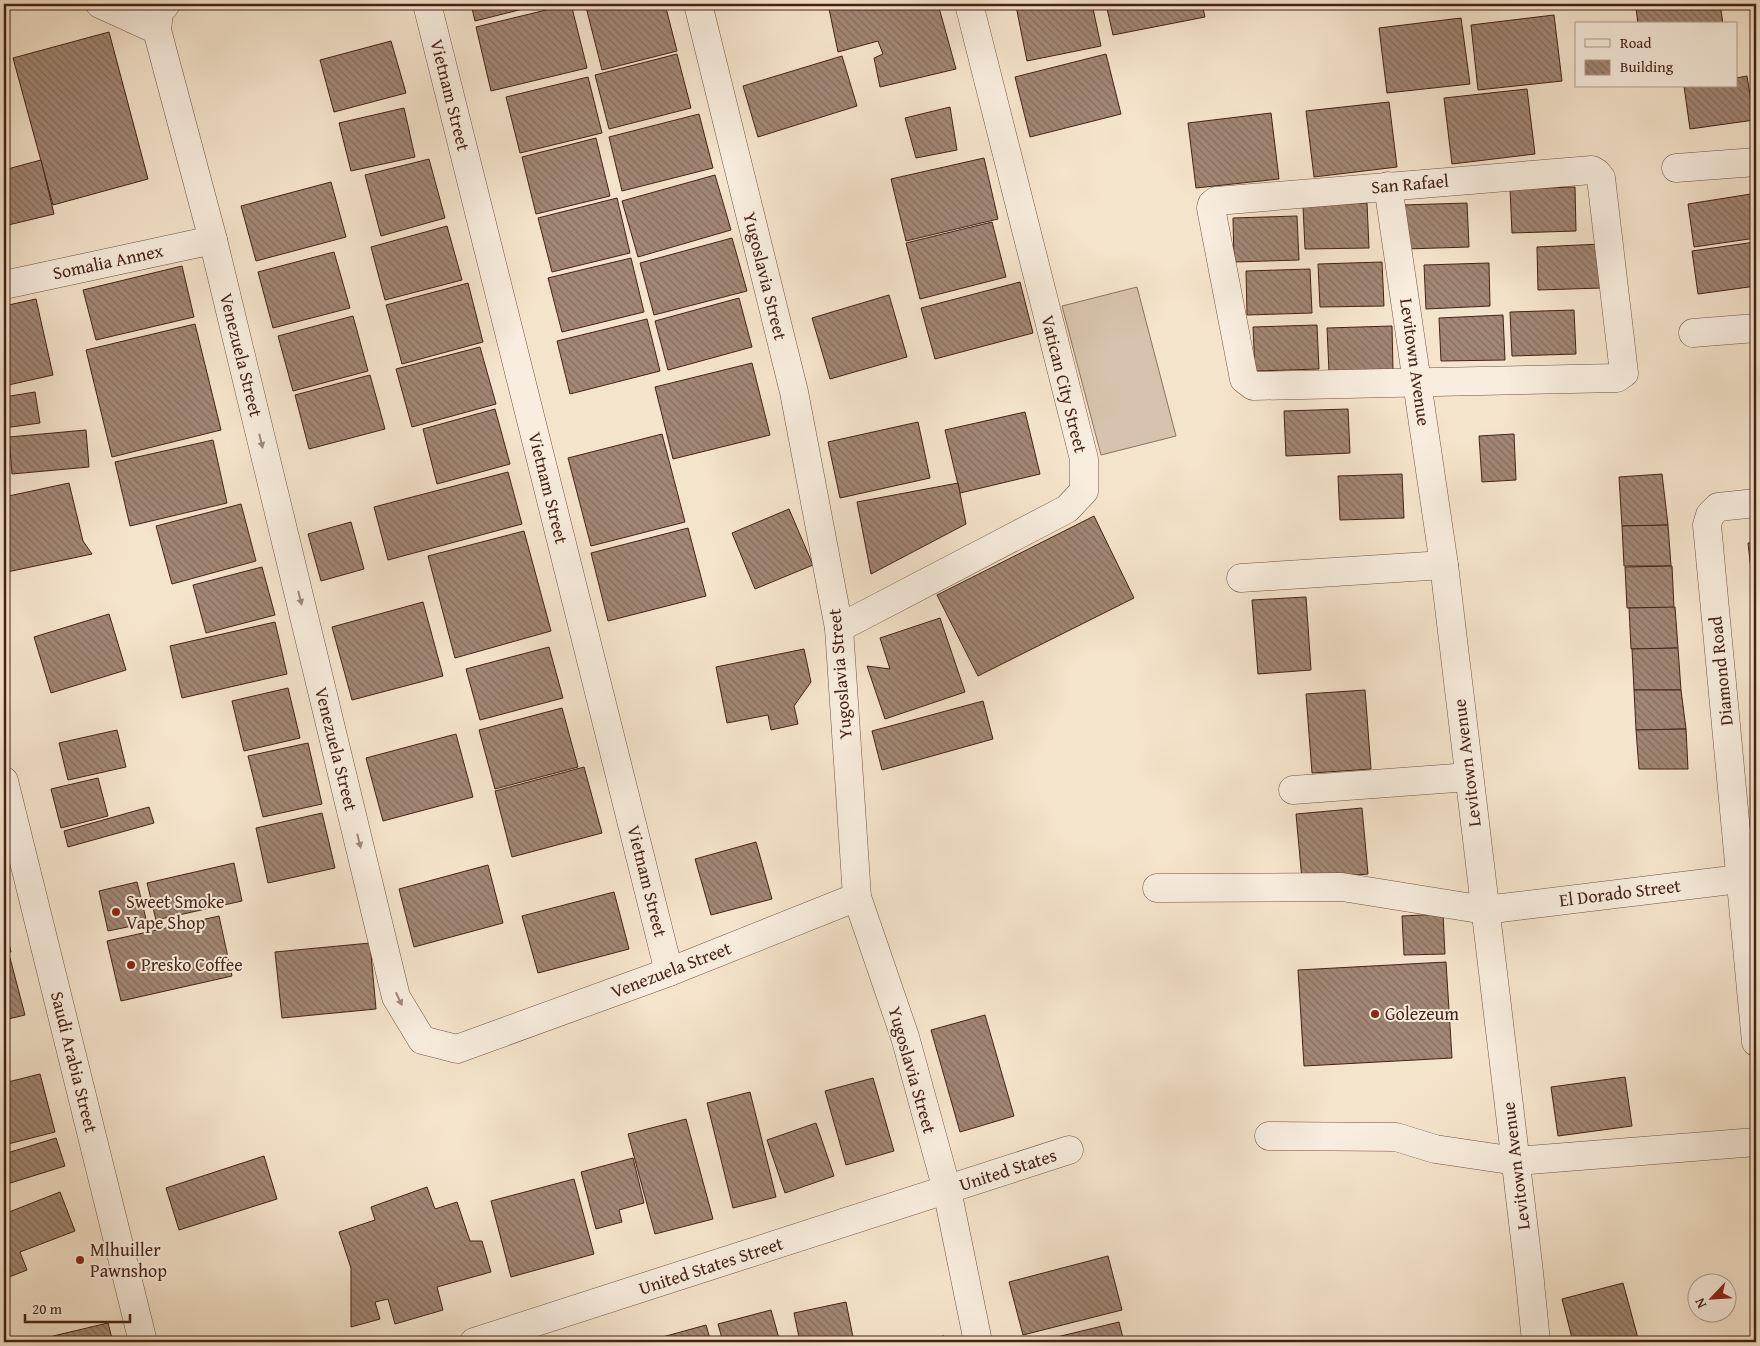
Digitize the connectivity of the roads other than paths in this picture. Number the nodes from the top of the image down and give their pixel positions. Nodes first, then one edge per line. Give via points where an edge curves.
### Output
1 (100, 4) edge
2 (166, 4) edge
3 (427, 4) edge
4 (698, 4) edge
5 (969, 4) edge
6 (157, 30) junction
7 (1756, 162) edge
8 (1676, 168) dead end
9 (1388, 186) junction
10 (213, 240) junction
11 (4, 285) edge
12 (1756, 328) edge
13 (1692, 333) dead end
14 (1418, 382) junction
15 (1756, 504) edge
16 (1444, 565) junction
17 (1241, 578) dead end
18 (838, 628) junction
19 (1468, 777) junction
20 (4, 781) edge
21 (1293, 790) dead end
22 (1749, 877) edge
23 (1156, 888) dead end
24 (857, 897) junction
25 (1484, 910) junction
26 (670, 972) junction
27 (1756, 1042) edge
28 (1269, 1136) dead end
29 (1756, 1142) edge
30 (1069, 1150) dead end
31 (1516, 1161) junction
32 (947, 1190) junction
33 (143, 1342) edge
34 (474, 1342) edge
35 (978, 1342) edge
36 (1536, 1342) edge

1 - 6 street
2 - 6 street via 159,12
3 - 26 street, Vietnam Street
4 - 18 street, Yugoslavia Street via 794,392
5 - 18 street, Vatican City Street via 1084,459 1084,491 1067,509
6 - 10 street, Venezuela Street
7 - 8 street
9 - 14 street, Levitown Avenue
9 - 14 street, San Rafael via 1216,201 1211,208 1244,379 1248,384
9 - 14 street, San Rafael via 1592,170 1601,178 1624,373 1617,378
10 - 11 street, Somalia Annex
10 -> 26 street, Venezuela Street via 396,997 422,1040 457,1049
12 - 13 street
14 - 16 street, Levitown Avenue
15 - 22 street, Diamond Road via 1718,507 1710,515 1707,525
16 - 17 street
16 - 19 street, Levitown Avenue
18 - 24 street, Yugoslavia Street
19 - 21 street
19 - 25 street, Levitown Avenue
20 - 33 street, Saudi Arabia Street
22 - 25 street, El Dorado Street
22 - 27 street
23 - 25 street, El Dorado Street via 1342,887
24 - 26 street, Venezuela Street
24 - 32 street, Yugoslavia Street via 904,1037
25 - 31 street, Levitown Avenue
28 - 31 street via 1396,1137 1435,1149
29 - 31 street
30 - 32 street, United States
31 - 36 street, Levitown Avenue
32 - 34 street, United States Street
32 - 35 street, Yugoslavia Street

